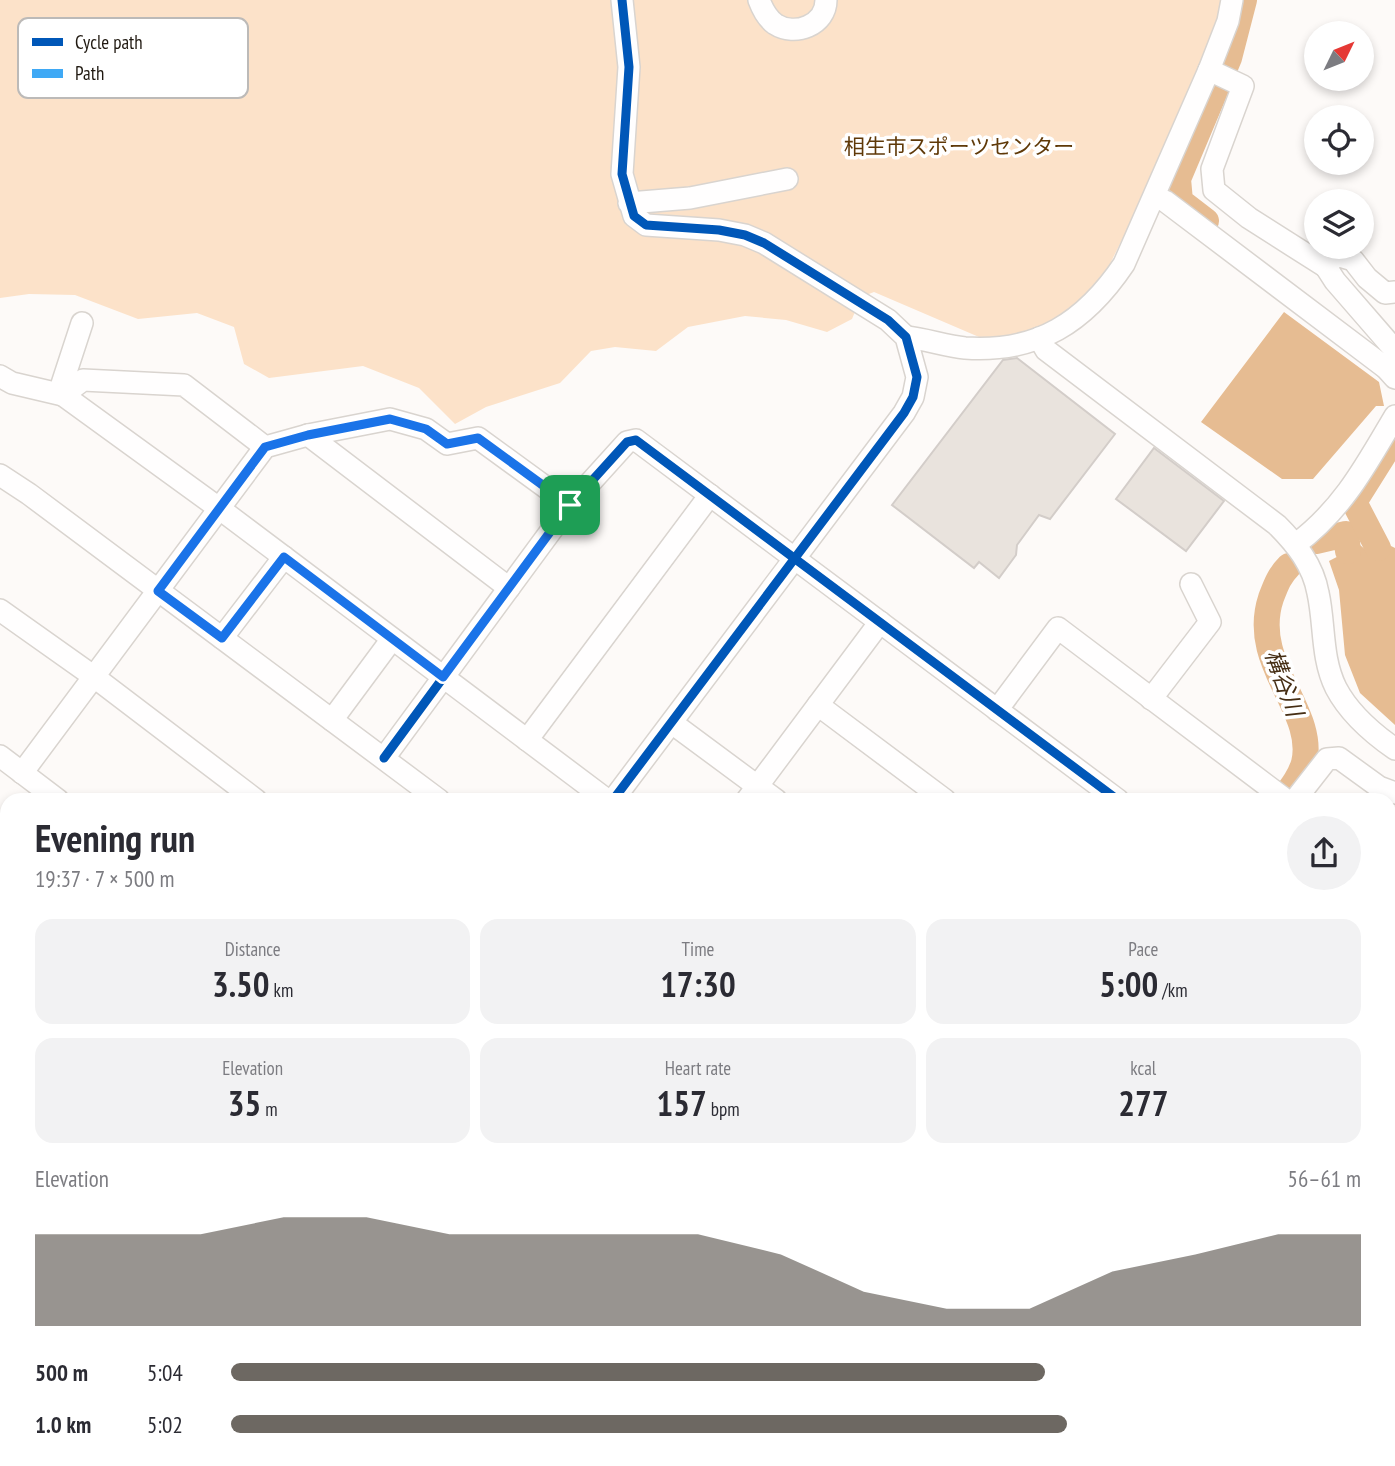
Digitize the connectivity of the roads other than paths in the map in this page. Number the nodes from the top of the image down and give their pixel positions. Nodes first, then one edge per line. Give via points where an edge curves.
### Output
1 (622, 0) edge
2 (758, 0) edge
3 (826, 0) edge
4 (1232, 0) edge
5 (1217, 74) junction
6 (787, 180) dead end
7 (1153, 197) junction
8 (629, 203) junction
9 (1326, 267) junction
10 (1395, 292) edge
11 (82, 323) dead end
12 (906, 338) junction
13 (1039, 338) junction
14 (1391, 366) edge
15 (4, 385) edge
16 (63, 395) junction
17 (1395, 416) edge
18 (308, 435) junction
19 (265, 447) junction
20 (0, 475) edge
21 (710, 495) junction
22 (570, 505) junction
23 (220, 509) junction
24 (1296, 544) junction
25 (284, 557) junction
26 (795, 558) junction
27 (1191, 584) dead end
28 (509, 588) junction
29 (158, 591) junction
30 (0, 610) edge
31 (880, 622) junction
32 (222, 638) junction
33 (393, 639) junction
34 (93, 676) junction
35 (443, 677) junction
36 (1152, 699) junction
37 (818, 705) junction
38 (997, 710) junction
39 (332, 720) junction
40 (672, 723) junction
41 (527, 740) junction
42 (1395, 749) edge
43 (0, 756) edge
44 (384, 758) junction
45 (22, 773) junction
46 (49, 793) edge
47 (238, 793) edge
48 (430, 793) edge
49 (598, 793) edge
50 (618, 793) edge
51 (752, 793) edge
52 (936, 793) edge
53 (1109, 793) edge
54 (1280, 793) edge
55 (1292, 793) edge
56 (1395, 793) edge

1 - 8 street via 629,67 622,174
2 - 3 street via 773,23 799,30 820,19
4 - 5 street
5 - 7 street
5 - 9 street via 1243,86 1212,169 1214,190
6 - 8 street via 690,198
7 - 13 street via 1124,264 1108,288 1089,309
7 - 14 street via 1165,201
8 - 12 street via 634,216 646,225 719,230 764,243 888,320
9 - 10 street via 1336,255 1353,260 1385,293
9 - 14 street via 1394,349
11 - 16 street via 62,384
12 - 13 street via 986,348
12 - 26 street via 917,377 913,397
13 - 24 street via 1046,351
15 - 16 street
16 - 19 street via 83,380 184,385
16 - 23 street
17 - 24 street via 1345,499
18 - 19 street
18 - 22 street via 390,419 426,429 447,444 478,438
18 - 28 street
19 - 23 street
20 - 29 street
21 - 22 street via 636,440 627,442
21 - 26 street
21 - 41 street
22 - 28 street
23 - 25 street
23 - 29 street
24 - 42 street via 1318,592 1326,658 1336,687 1353,713
25 - 32 street
25 - 33 street
26 - 31 street
26 - 40 street
27 - 36 street via 1210,622
28 - 35 street
29 - 32 street
29 - 34 street
30 - 34 street
31 - 37 street
31 - 38 street
32 - 39 street
33 - 35 street
33 - 39 street
34 - 45 street
34 - 47 street
35 - 41 street
35 - 44 street
36 - 38 street via 1058,628
36 - 54 street
37 - 51 street
37 - 52 street
38 - 53 street
39 - 44 street
40 - 50 street
40 - 51 street
41 - 49 street
43 - 45 street
44 - 48 street
45 - 46 street
55 - 56 street via 1327,759 1339,758 1379,788

